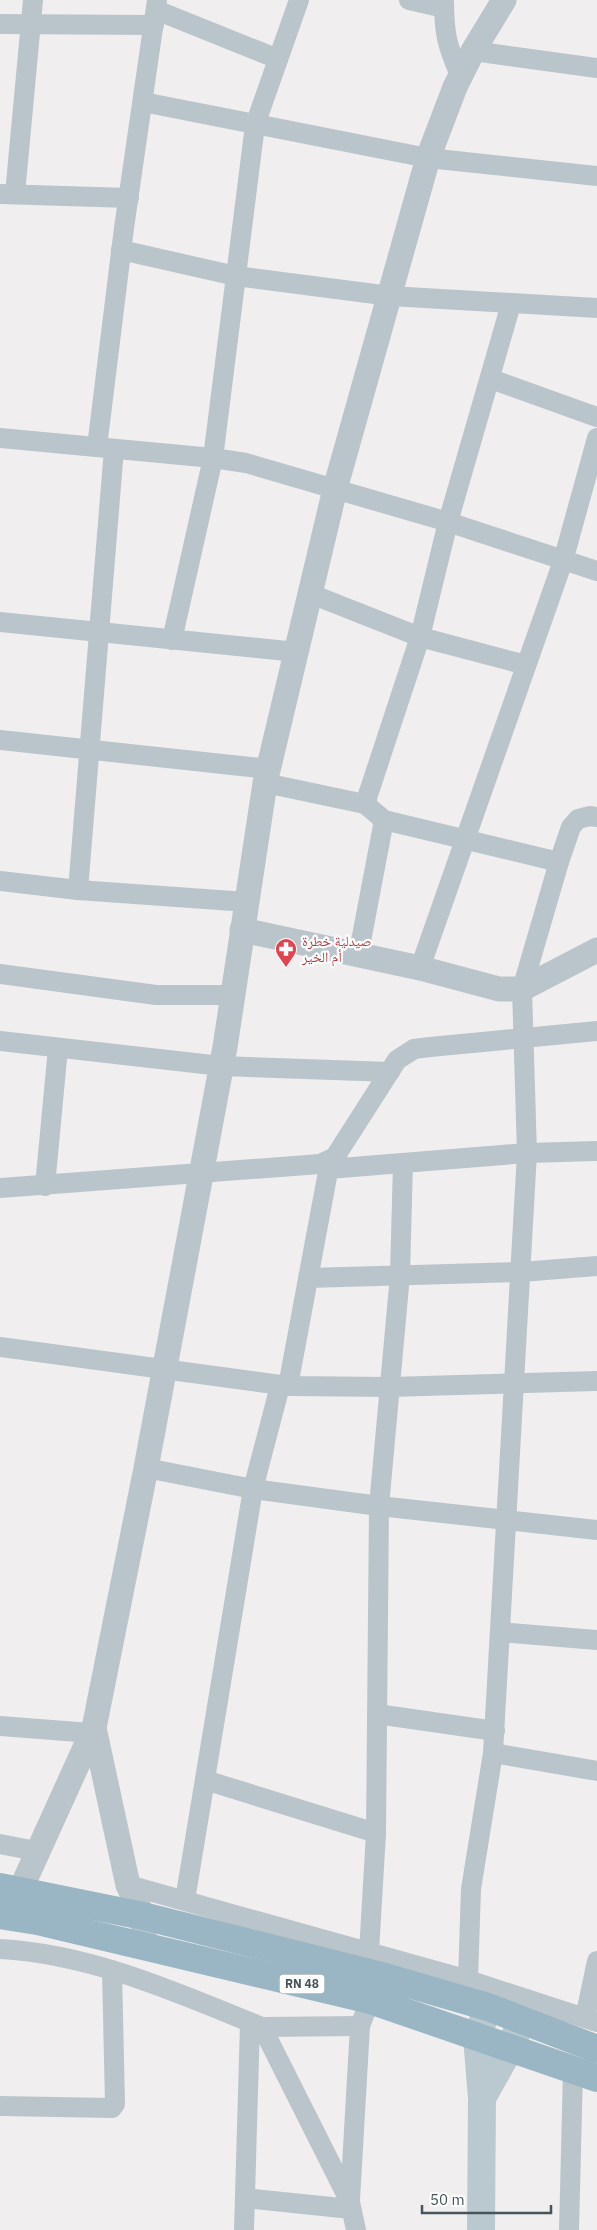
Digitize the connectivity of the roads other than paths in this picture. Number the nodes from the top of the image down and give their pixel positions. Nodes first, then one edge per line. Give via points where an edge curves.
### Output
1 (33, 0) edge
2 (299, 0) edge
3 (409, 0) edge
4 (504, 0) edge
5 (444, 4) edge
6 (156, 12) edge
7 (0, 24) edge
8 (31, 25) junction
9 (472, 51) junction
10 (278, 59) junction
11 (597, 68) edge
12 (460, 75) junction
13 (143, 102) junction
14 (255, 125) junction
15 (428, 158) junction
16 (597, 176) edge
17 (8, 194) edge
18 (129, 198) junction
19 (121, 250) junction
20 (236, 276) junction
21 (390, 296) junction
22 (511, 304) junction
23 (597, 308) edge
24 (491, 379) junction
25 (597, 417) edge
26 (0, 438) edge
27 (597, 438) edge
28 (106, 448) junction
29 (213, 458) junction
30 (336, 490) junction
31 (448, 522) junction
32 (563, 561) junction
33 (597, 570) edge
34 (311, 594) junction
35 (0, 622) edge
36 (98, 632) junction
37 (420, 637) junction
38 (172, 640) junction
39 (297, 652) junction
40 (526, 665) junction
41 (0, 740) edge
42 (89, 751) junction
43 (267, 776) junction
44 (365, 804) junction
45 (597, 817) edge
46 (384, 820) junction
47 (464, 841) junction
48 (559, 862) junction
49 (0, 881) edge
50 (78, 890) junction
51 (247, 902) junction
52 (242, 930) junction
53 (597, 950) edge
54 (358, 956) junction
55 (420, 968) junction
56 (0, 974) edge
57 (522, 989) junction
58 (232, 995) junction
59 (597, 1031) edge
60 (525, 1039) junction
61 (0, 1041) edge
62 (58, 1048) junction
63 (221, 1066) junction
64 (390, 1072) junction
65 (597, 1151) edge
66 (527, 1153) junction
67 (403, 1163) junction
68 (329, 1165) junction
69 (201, 1172) junction
70 (45, 1186) junction
71 (0, 1188) edge
72 (597, 1266) edge
73 (521, 1272) junction
74 (400, 1276) junction
75 (308, 1278) junction
76 (0, 1347) edge
77 (164, 1370) junction
78 (597, 1381) edge
79 (514, 1384) junction
80 (284, 1386) junction
81 (390, 1387) junction
82 (146, 1468) junction
83 (253, 1489) junction
84 (379, 1506) junction
85 (506, 1519) junction
86 (597, 1530) edge
87 (500, 1632) junction
88 (597, 1640) edge
89 (377, 1714) junction
90 (0, 1726) edge
91 (92, 1730) junction
92 (495, 1731) junction
93 (493, 1753) junction
94 (597, 1771) edge
95 (205, 1780) junction
96 (376, 1833) junction
97 (0, 1844) edge
98 (36, 1851) junction
99 (128, 1884) junction
100 (10, 1889) edge
101 (185, 1900) junction
102 (0, 1915) edge
103 (143, 1916) junction
104 (145, 1947) junction
105 (0, 1949) edge
106 (597, 1961) edge
107 (112, 1970) junction
108 (372, 1976) junction
109 (468, 1980) junction
110 (488, 2006) junction
111 (522, 2020) junction
112 (591, 2020) edge
113 (256, 2025) junction
114 (360, 2026) junction
115 (477, 2037) junction
116 (510, 2048) junction
117 (597, 2049) edge
118 (585, 2074) edge
119 (482, 2098) junction
120 (0, 2106) edge
121 (245, 2198) junction
122 (351, 2205) junction
123 (244, 2230) edge
124 (356, 2230) edge
125 (480, 2230) edge
126 (569, 2230) edge

1 - 8 street
2 - 10 street
3 - 5 street
4 - 9 street
5 - 12 street via 447,46
6 - 8 street
6 - 10 street
6 - 13 street
7 - 8 street
8 - 17 street
9 - 11 street
9 - 12 street
10 - 14 street
12 - 15 street
13 - 14 street
13 - 18 street
14 - 15 street
14 - 20 street
15 - 16 street
15 - 21 street
17 - 18 street
18 - 19 street
19 - 20 street
19 - 28 street
20 - 21 street
20 - 29 street
21 - 22 street
21 - 30 street
22 - 23 street
22 - 24 street
24 - 25 street
24 - 31 street
26 - 28 street
27 - 32 street
28 - 29 street
28 - 36 street
29 - 30 street via 246,463
29 - 38 street
30 - 31 street
30 - 34 street
31 - 32 street
31 - 37 street
32 - 33 street
32 - 40 street
34 - 37 street
34 - 39 street
35 - 36 street
36 - 38 street
36 - 42 street
37 - 40 street
37 - 44 street
38 - 39 street
39 - 43 street
40 - 47 street
41 - 42 street
42 - 43 street
42 - 50 street
43 - 44 street
43 - 51 street
44 - 46 street
45 - 48 street via 578,819 571,827
46 - 47 street
46 - 54 street
47 - 48 street
47 - 55 street
48 - 57 street
49 - 50 street
50 - 51 street
51 - 52 street
52 - 54 street
52 - 58 street
53 - 57 street
54 - 55 street
55 - 57 street via 479,985
56 - 58 street via 156,995
57 - 60 street
58 - 63 street
59 - 60 street
60 - 64 street via 414,1049 397,1060
60 - 66 street
61 - 62 street
62 - 63 street
62 - 70 street
63 - 64 street
63 - 69 street
64 - 68 street
65 - 66 street
66 - 67 street
66 - 73 street
67 - 68 street
67 - 74 street
68 - 69 street
68 - 75 street
69 - 70 street
69 - 77 street
70 - 71 street
72 - 73 street
73 - 74 street
73 - 79 street
74 - 75 street
74 - 81 street
75 - 80 street
76 - 77 street
77 - 80 street
77 - 82 street
78 - 79 street
79 - 81 street
79 - 85 street
80 - 81 street
80 - 83 street
81 - 84 street
82 - 83 street
82 - 91 street
83 - 84 street
83 - 95 street
84 - 85 street
84 - 89 street
85 - 86 street
85 - 87 street
87 - 88 street
87 - 92 street
89 - 92 street
89 - 96 street
90 - 91 street
91 - 98 street
91 - 99 street
92 - 93 street
93 - 94 street
93 - 109 street via 471,1888
95 - 96 street
95 - 101 street
96 - 108 street
97 - 98 street
98 - 100 street
99 - 101 street
99 - 103 street
100 - 103 highway, RN 48
101 - 108 street
102 - 104 highway, RN 48
103 - 104 street
103 - 108 highway, RN 48
104 - 108 highway, RN 48
105 - 107 street via 36,1953
106 - 112 street
107 - 113 street
107 - 120 street via 116,2104 112,2108
108 - 109 street
108 - 110 highway, RN 48
108 - 114 street
108 - 115 highway, RN 48
109 - 112 street
110 - 111 highway, RN 48
110 - 115 main road
111 - 116 main road
111 - 117 highway, RN 48
113 - 114 street
113 - 121 street
113 - 122 street
114 - 122 street
115 - 116 highway, RN 48
115 - 119 main road
116 - 118 highway, RN 48
116 - 119 main road
118 - 126 street
119 - 125 main road
121 - 122 street
121 - 123 street
122 - 124 street

